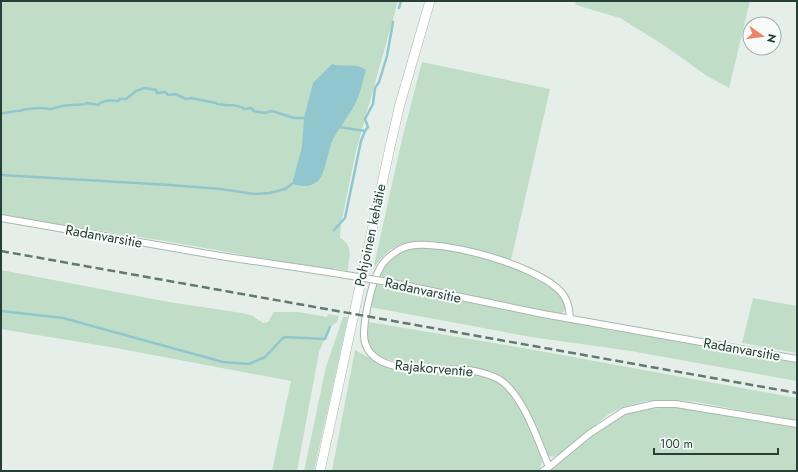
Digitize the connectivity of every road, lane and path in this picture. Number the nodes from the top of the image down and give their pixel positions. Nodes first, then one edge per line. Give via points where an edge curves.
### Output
1 (430, 1) edge
2 (1, 218) edge
3 (570, 318) junction
4 (797, 359) edge
5 (797, 424) edge
6 (549, 466) junction
7 (320, 471) edge
8 (543, 471) edge

1 - 7 main road, Pohjoinen kehätie via 390,147
2 - 3 street, Radanvarsitie, bridge via 388,282
3 - 4 street, Radanvarsitie
3 - 6 street, Rajakorventie via 569,306 557,288 528,271 467,251 420,245 403,248 384,262 374,281 365,321 367,347 374,357 382,361 407,368 470,370 503,382 513,391 528,417
5 - 6 street via 676,404 655,404 624,411 589,434
6 - 8 street

